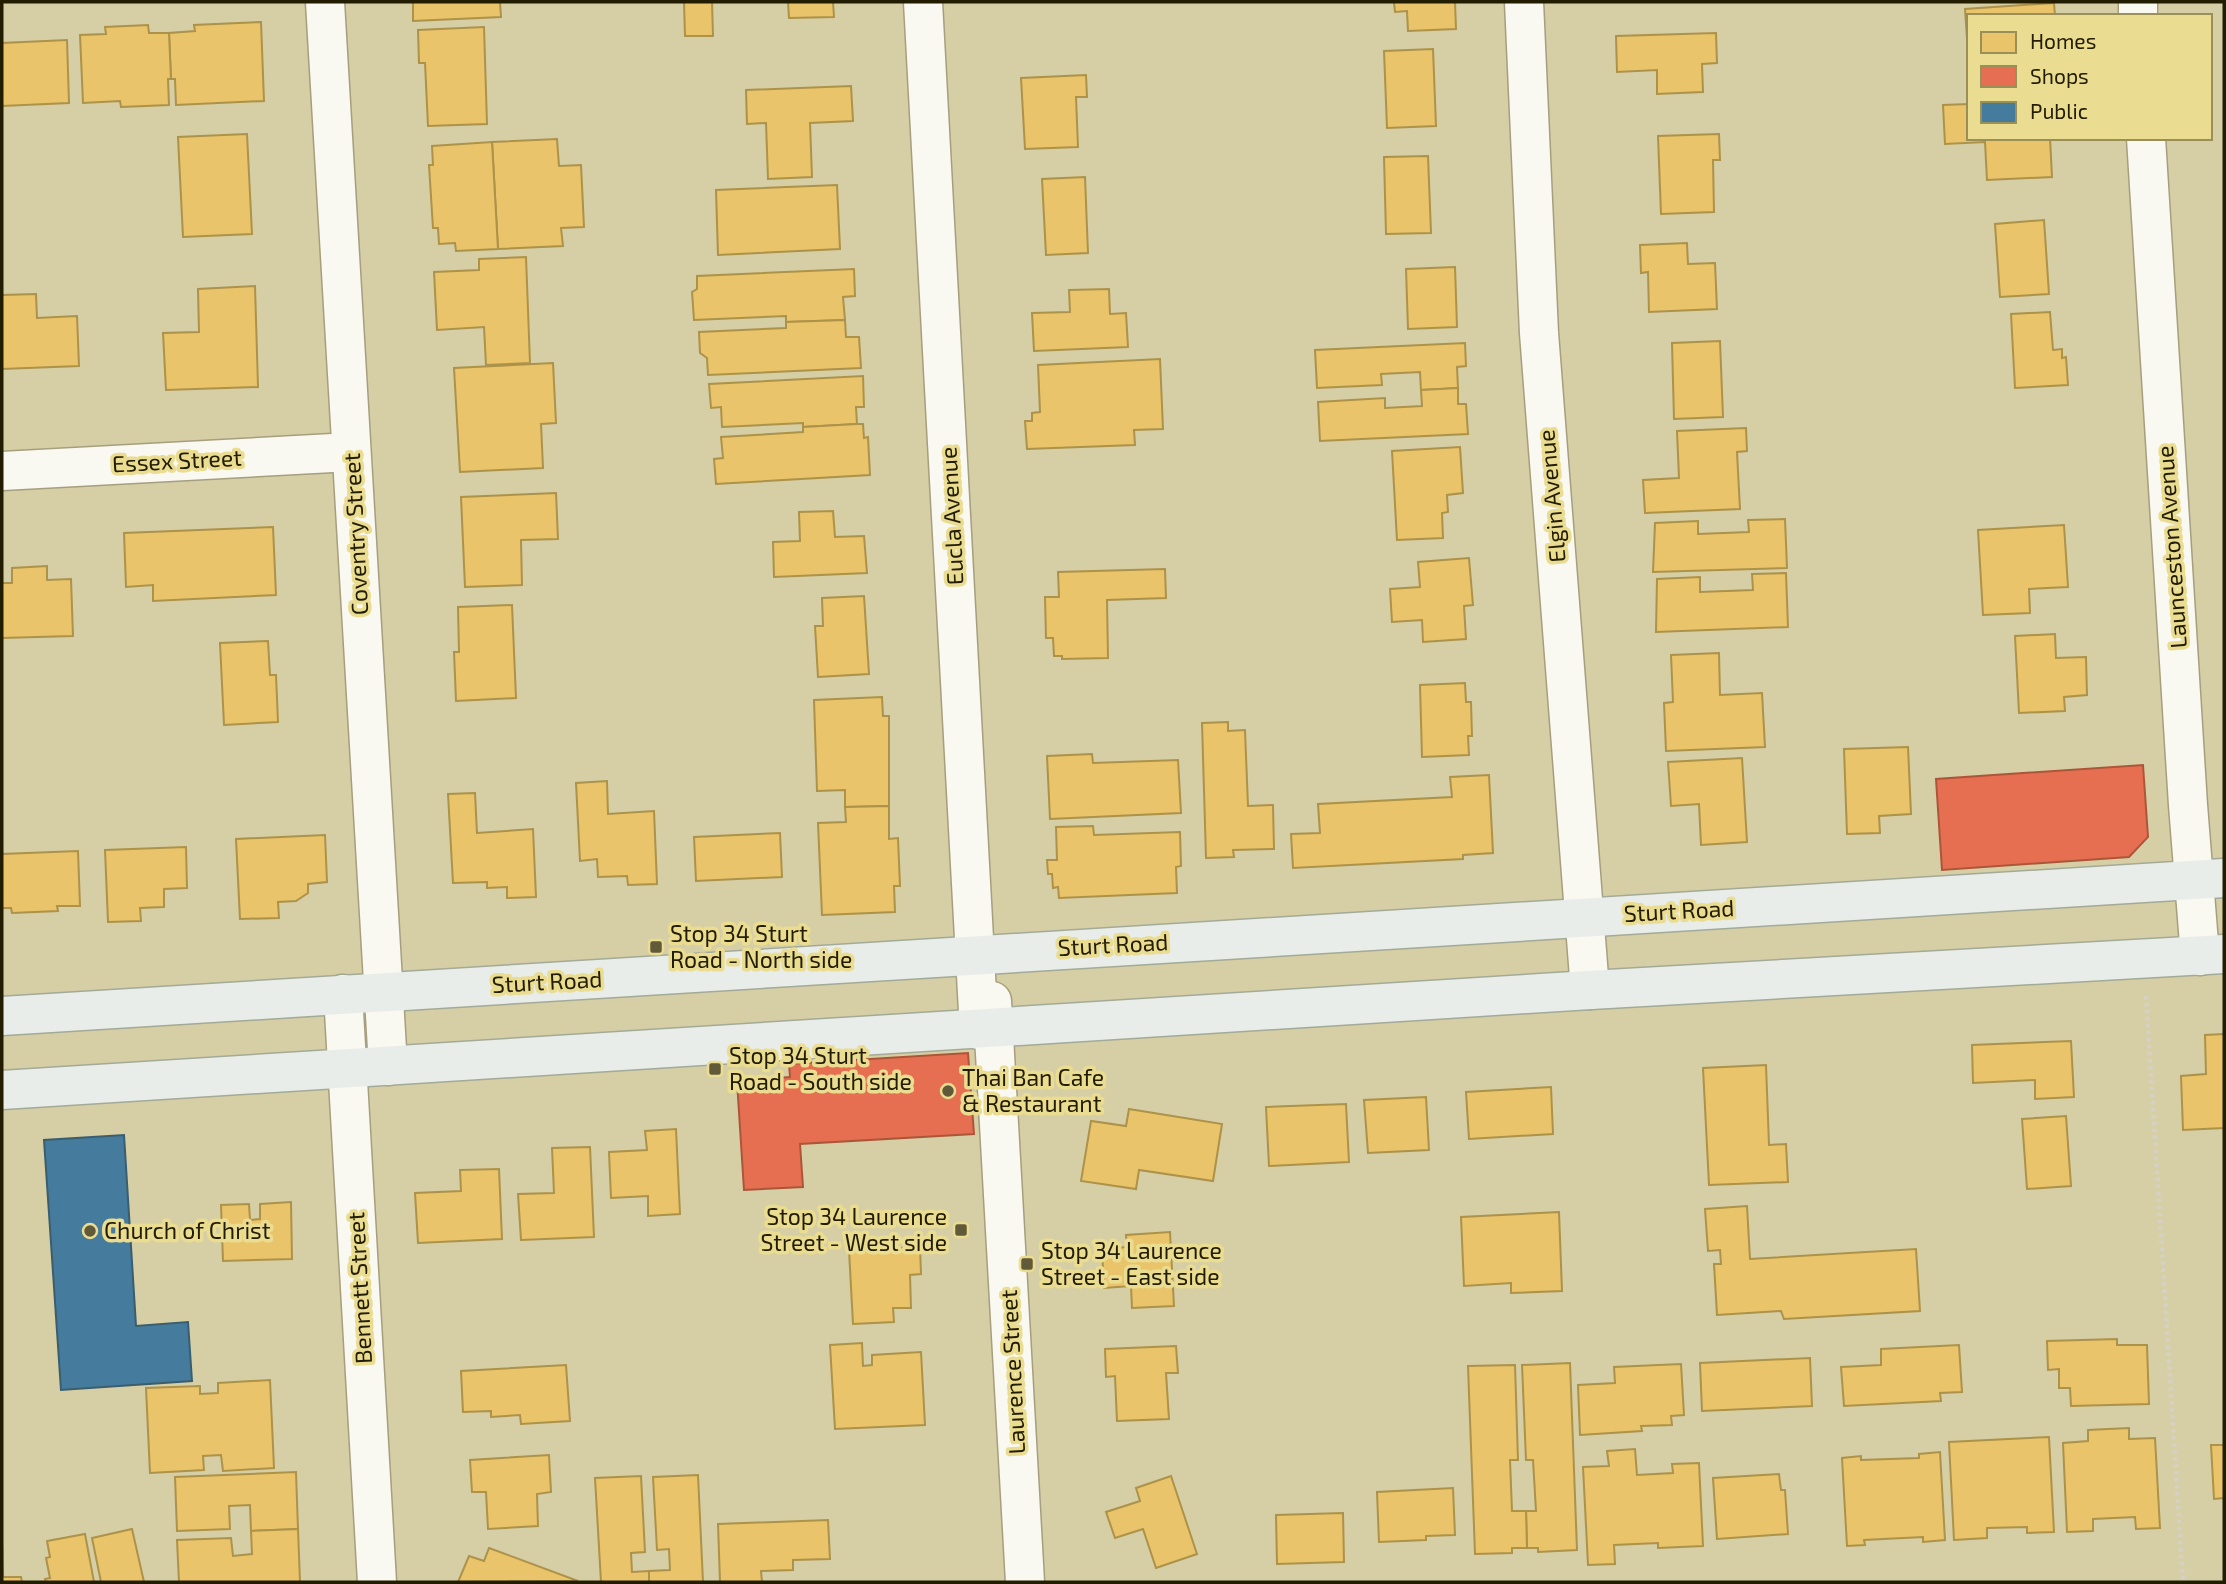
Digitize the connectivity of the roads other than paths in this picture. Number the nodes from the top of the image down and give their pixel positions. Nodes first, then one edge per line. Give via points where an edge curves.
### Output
1 (326, 2) edge
2 (923, 2) edge
3 (1524, 2) edge
4 (2146, 140) edge
5 (351, 452) junction
6 (2, 471) edge
7 (2209, 879) edge
8 (1585, 916) junction
9 (983, 953) junction
10 (2212, 955) edge
11 (1590, 990) junction
12 (382, 991) junction
13 (342, 994) junction
14 (2, 1016) edge
15 (986, 1029) junction
16 (388, 1066) junction
17 (348, 1068) junction
18 (2, 1090) edge
19 (377, 1582) edge
20 (1024, 1582) edge

1 - 5 street, Coventry Street
2 - 9 street, Eucla Avenue
3 - 8 street, Elgin Avenue via 1539,332
4 - 7 street, Launceston Avenue
5 - 6 street, Essex Street
5 - 12 street, Coventry Street
7 - 8 main road, Sturt Road
7 - 10 street, Launceston Avenue
8 - 9 main road, Sturt Road
8 - 11 street, Elgin Avenue
9 - 12 main road, Sturt Road
9 - 15 street, Laurence Street
10 - 11 main road
11 - 15 main road
12 - 13 main road, Sturt Road
12 - 16 street, Coventry Street
13 - 14 main road, Sturt Road
13 - 17 street, Bennett Street
15 - 16 main road
15 - 20 street, Laurence Street
16 - 17 main road
17 - 18 main road
17 - 19 street, Bennett Street

